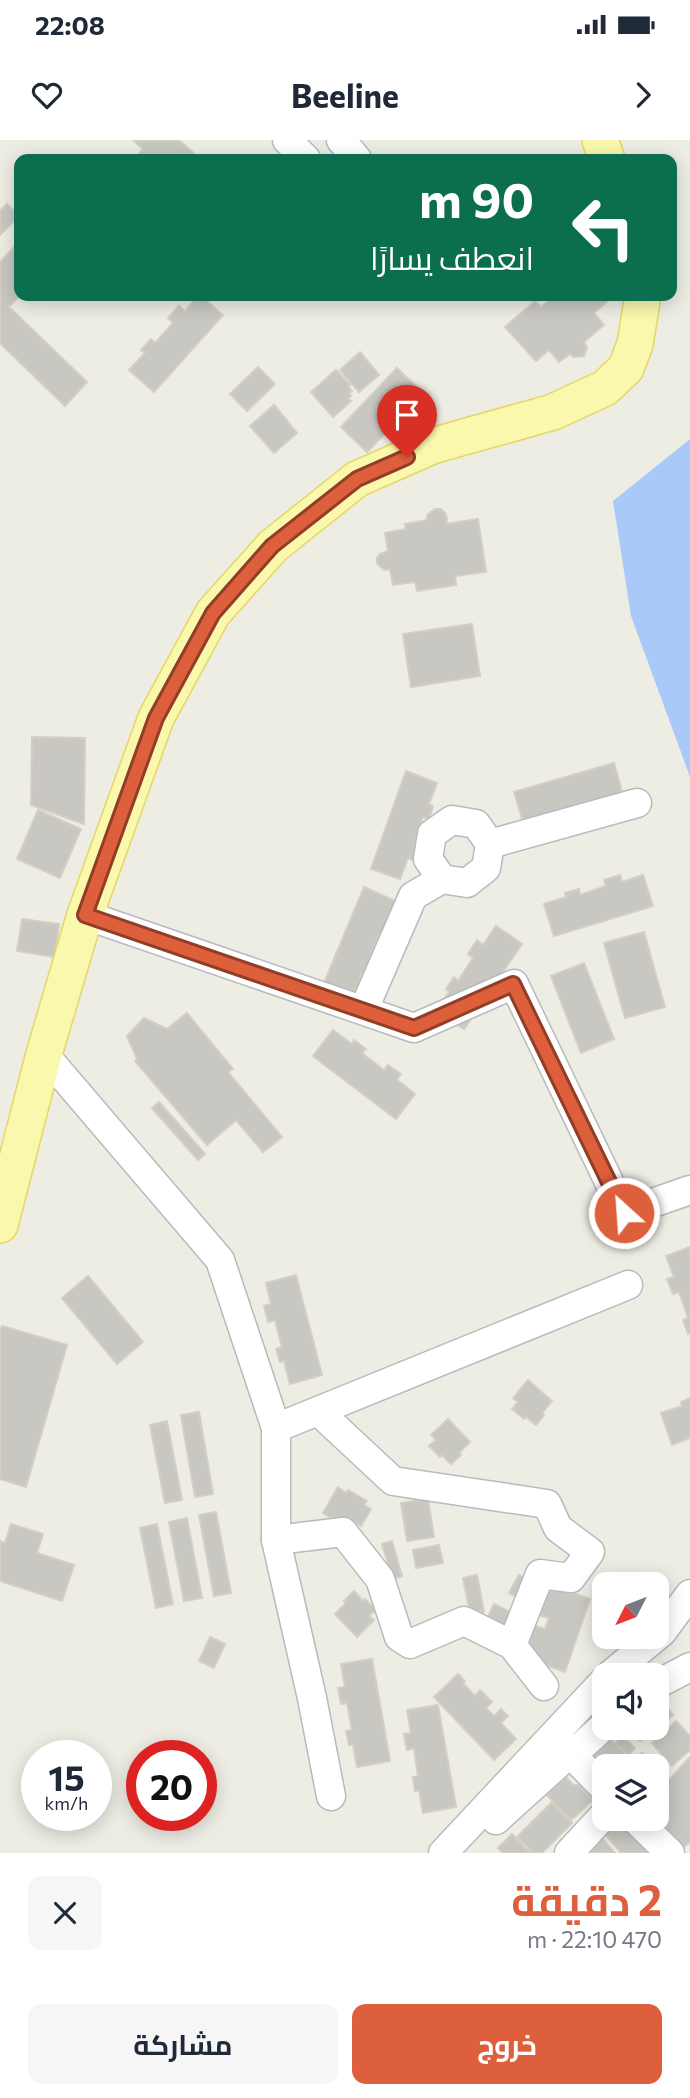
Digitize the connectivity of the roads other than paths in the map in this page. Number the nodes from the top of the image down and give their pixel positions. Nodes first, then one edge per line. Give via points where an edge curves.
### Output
1 (287, 140) edge
2 (341, 140) edge
3 (301, 154) edge
4 (353, 154) edge
5 (642, 301) edge
6 (637, 803) dead end
7 (490, 844) junction
8 (443, 879) junction
9 (85, 915) junction
10 (363, 1009) junction
11 (44, 1054) junction
12 (690, 1191) edge
13 (0, 1225) edge
14 (628, 1286) dead end
15 (319, 1412) junction
16 (276, 1428) junction
17 (276, 1540) junction
18 (690, 1594) edge
19 (669, 1622) edge
20 (690, 1627) edge
21 (669, 1631) edge
22 (512, 1645) junction
23 (641, 1649) edge
24 (625, 1663) edge
25 (690, 1667) edge
26 (669, 1678) edge
27 (544, 1686) dead end
28 (592, 1694) edge
29 (592, 1737) edge
30 (570, 1753) junction
31 (592, 1776) edge
32 (331, 1796) dead end
33 (592, 1828) edge
34 (647, 1831) edge
35 (447, 1848) edge
36 (569, 1853) edge
37 (670, 1853) edge

1 - 3 street
2 - 4 street
5 - 9 main road via 626,368 605,388 552,412 432,446 357,479 272,546 213,613 156,718
6 - 7 street
7 - 8 street via 486,868 467,883
7 - 8 street via 476,824 452,820 432,834 428,859
8 - 10 street via 414,896
9 - 10 street
9 - 11 main road
10 - 12 street via 414,1028 513,984 624,1213
11 - 13 main road
11 - 16 street via 220,1260
14 - 15 street
15 - 16 street
15 - 22 street via 393,1481 547,1504 558,1528 590,1552 571,1578 540,1574
16 - 17 street
17 - 22 street via 343,1532 380,1579 399,1637 410,1644 464,1621
17 - 32 street
18 - 19 street
20 - 21 street
22 - 27 street
23 - 24 street
25 - 26 street
28 - 35 street
29 - 30 street
30 - 31 street
30 - 35 street via 477,1837
33 - 36 street
34 - 37 street

